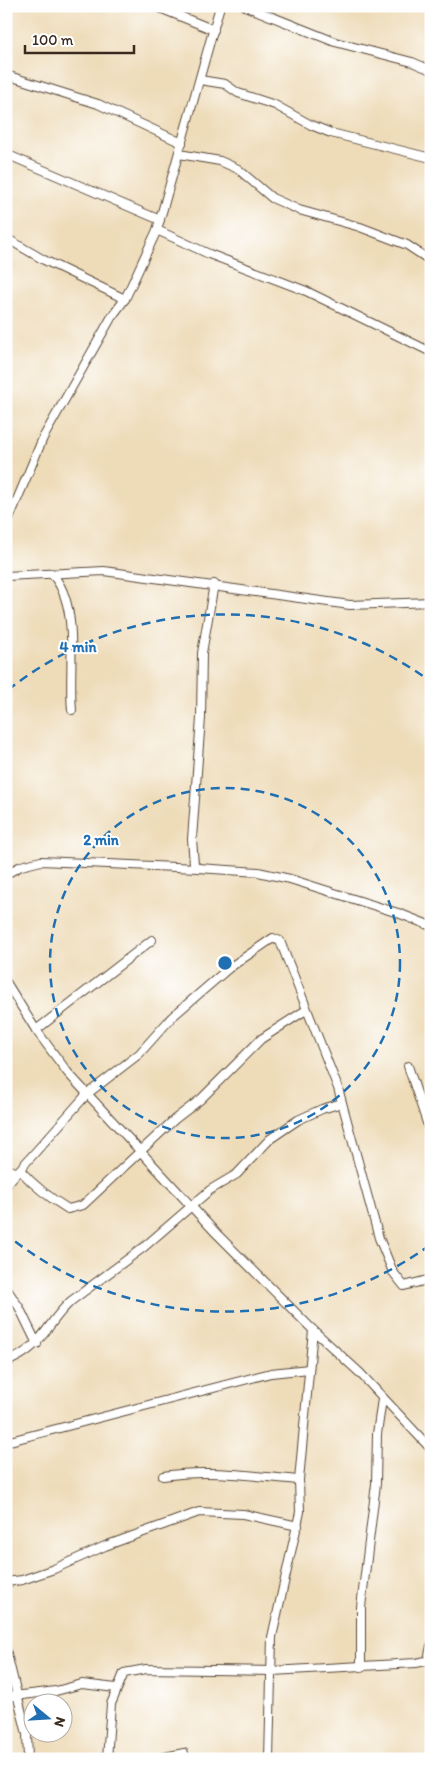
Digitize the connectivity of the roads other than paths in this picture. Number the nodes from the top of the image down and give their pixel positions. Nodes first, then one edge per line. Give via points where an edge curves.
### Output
1 (155, 6) edge
2 (220, 6) edge
3 (245, 6) edge
4 (214, 30) junction
5 (431, 70) edge
6 (6, 76) edge
7 (200, 80) junction
8 (182, 142) junction
9 (6, 154) edge
10 (179, 154) junction
11 (431, 158) edge
12 (160, 220) junction
13 (157, 230) junction
14 (6, 238) edge
15 (431, 261) edge
16 (125, 299) junction
17 (431, 352) edge
18 (6, 526) edge
19 (51, 573) junction
20 (6, 576) edge
21 (214, 584) junction
22 (431, 602) edge
23 (72, 710) dead end
24 (198, 868) junction
25 (6, 874) edge
26 (431, 926) edge
27 (152, 940) dead end
28 (6, 982) edge
29 (306, 1010) junction
30 (36, 1030) junction
31 (408, 1066) dead end
32 (87, 1094) junction
33 (342, 1103) junction
34 (431, 1135) edge
35 (140, 1151) junction
36 (6, 1170) edge
37 (21, 1171) junction
38 (6, 1185) edge
39 (192, 1207) junction
40 (431, 1279) edge
41 (6, 1288) edge
42 (312, 1330) junction
43 (37, 1344) junction
44 (6, 1362) edge
45 (309, 1369) junction
46 (382, 1398) junction
47 (6, 1442) edge
48 (431, 1449) edge
49 (163, 1476) dead end
50 (299, 1480) junction
51 (298, 1526) junction
52 (6, 1582) edge
53 (431, 1646) edge
54 (6, 1650) edge
55 (429, 1660) edge
56 (361, 1667) junction
57 (272, 1671) junction
58 (116, 1688) junction
59 (18, 1696) junction
60 (6, 1697) edge
61 (184, 1753) dead end
62 (28, 1759) edge
63 (107, 1759) edge
64 (154, 1759) edge
65 (269, 1759) edge

1 - 4 street
2 - 4 street
3 - 5 street via 335,42
4 - 7 street
6 - 8 street via 98,104
7 - 8 street
7 - 11 street via 225,84 238,93 275,105 331,134
8 - 10 street
9 - 12 street
10 - 12 street
10 - 15 street via 220,161 238,169 272,198 299,210 407,244
12 - 13 street
13 - 16 street
13 - 17 street via 306,292
14 - 16 street
16 - 18 street via 43,438
19 - 20 street
19 - 21 street via 104,571
19 - 23 street via 64,592 71,636
21 - 22 street via 350,605
21 - 24 street via 201,663 201,718 192,839 192,857
24 - 25 street via 41,860
24 - 26 street via 258,872 290,879
27 - 30 street
28 - 30 street
29 - 32 street via 289,959 280,941 273,938 229,968 172,1017 139,1054
29 - 33 street
29 - 35 street via 261,1039 201,1099
30 - 32 street
31 - 34 street
32 - 35 street
32 - 37 street
33 - 39 street via 298,1120 270,1139 237,1174 210,1190
33 - 40 street via 379,1238 393,1272 404,1286
35 - 37 street via 88,1201 68,1209 46,1195
35 - 39 street
36 - 37 street
37 - 38 street
39 - 42 street
39 - 43 street via 60,1311
41 - 43 street
42 - 45 street
42 - 46 street via 360,1373
43 - 44 street via 27,1353
45 - 47 street via 271,1373
45 - 50 street
46 - 48 street
46 - 56 street via 376,1484 361,1607
49 - 50 street via 214,1472
50 - 51 street
51 - 52 street via 243,1514 199,1512 105,1546 54,1569
51 - 57 street via 272,1637
53 - 55 street
54 - 59 street
55 - 56 street
56 - 57 street
57 - 58 street via 146,1668 124,1673
57 - 65 street
58 - 59 street via 82,1684
58 - 63 street via 111,1704
59 - 60 street
59 - 62 street via 27,1734
61 - 64 street

